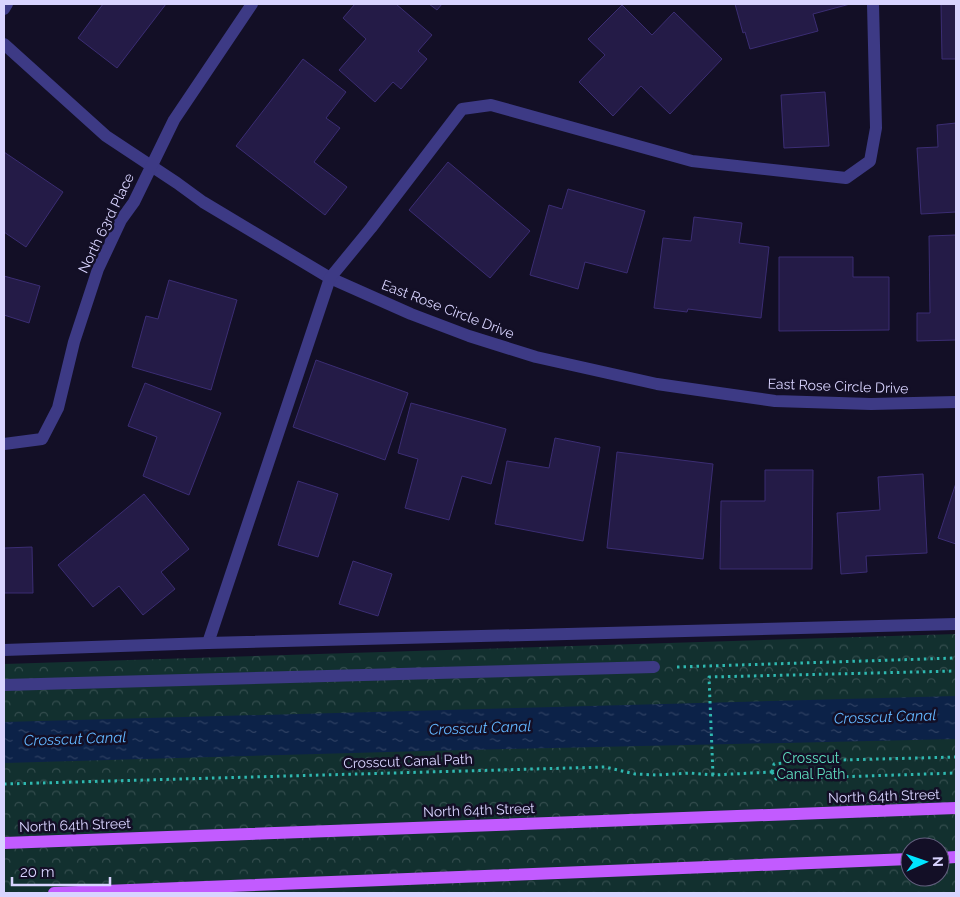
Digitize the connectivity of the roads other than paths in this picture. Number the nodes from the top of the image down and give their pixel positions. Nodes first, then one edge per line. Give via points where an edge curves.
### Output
1 (7, 4) edge
2 (252, 4) edge
3 (873, 4) edge
4 (4, 9) edge
5 (4, 44) edge
6 (151, 166) junction
7 (330, 278) junction
8 (956, 402) edge
9 (4, 444) edge
10 (956, 624) edge
11 (208, 643) junction
12 (4, 650) edge
13 (654, 667) road end
14 (4, 685) edge
15 (956, 808) edge
16 (4, 843) edge
17 (900, 859) edge
18 (54, 893) edge

1 - 4 street
2 - 6 street, North 63rd Place via 174,120
3 - 7 street via 876,128 870,161 846,178 692,161 492,105 462,109
5 - 6 street, East Rose Circle Drive via 106,136
6 - 7 street, East Rose Circle Drive via 202,202
6 - 9 street, North 63rd Place via 98,269 74,342 58,408 42,439
7 - 8 street, East Rose Circle Drive via 469,336 536,357 657,384 775,400 871,404
7 - 11 street
10 - 11 street
11 - 12 street
13 - 14 street
15 - 16 main road, North 64th Street
17 - 18 main road

